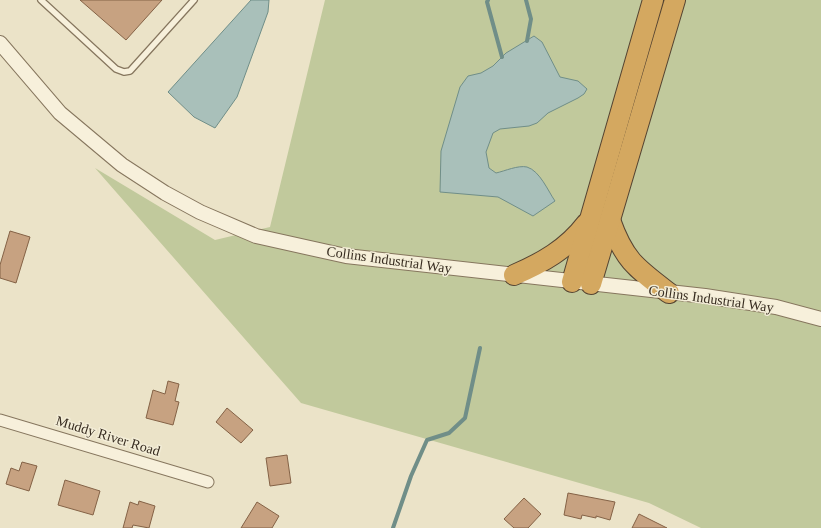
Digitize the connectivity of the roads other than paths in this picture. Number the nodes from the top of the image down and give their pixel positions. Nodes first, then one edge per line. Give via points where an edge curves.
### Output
1 (42, 0) edge
2 (194, 0) edge
3 (653, 0) edge
4 (675, 0) edge
5 (0, 43) edge
6 (590, 218) junction
7 (610, 220) junction
8 (514, 275) junction
9 (581, 283) junction
10 (669, 293) junction
11 (821, 319) edge
12 (0, 420) edge
13 (208, 482) dead end

1 - 2 lane via 116,69 124,72 130,71
3 - 6 highway
4 - 7 highway
5 - 8 street, Collins Industrial Way via 60,113 122,165 200,212 256,236 346,256
6 - 8 highway via 559,252
6 - 9 highway
7 - 9 highway
7 - 10 highway via 626,256 645,275
8 - 9 street, Collins Industrial Way
9 - 10 street, Collins Industrial Way
10 - 11 street, Collins Industrial Way via 741,301
12 - 13 street, Muddy River Road

